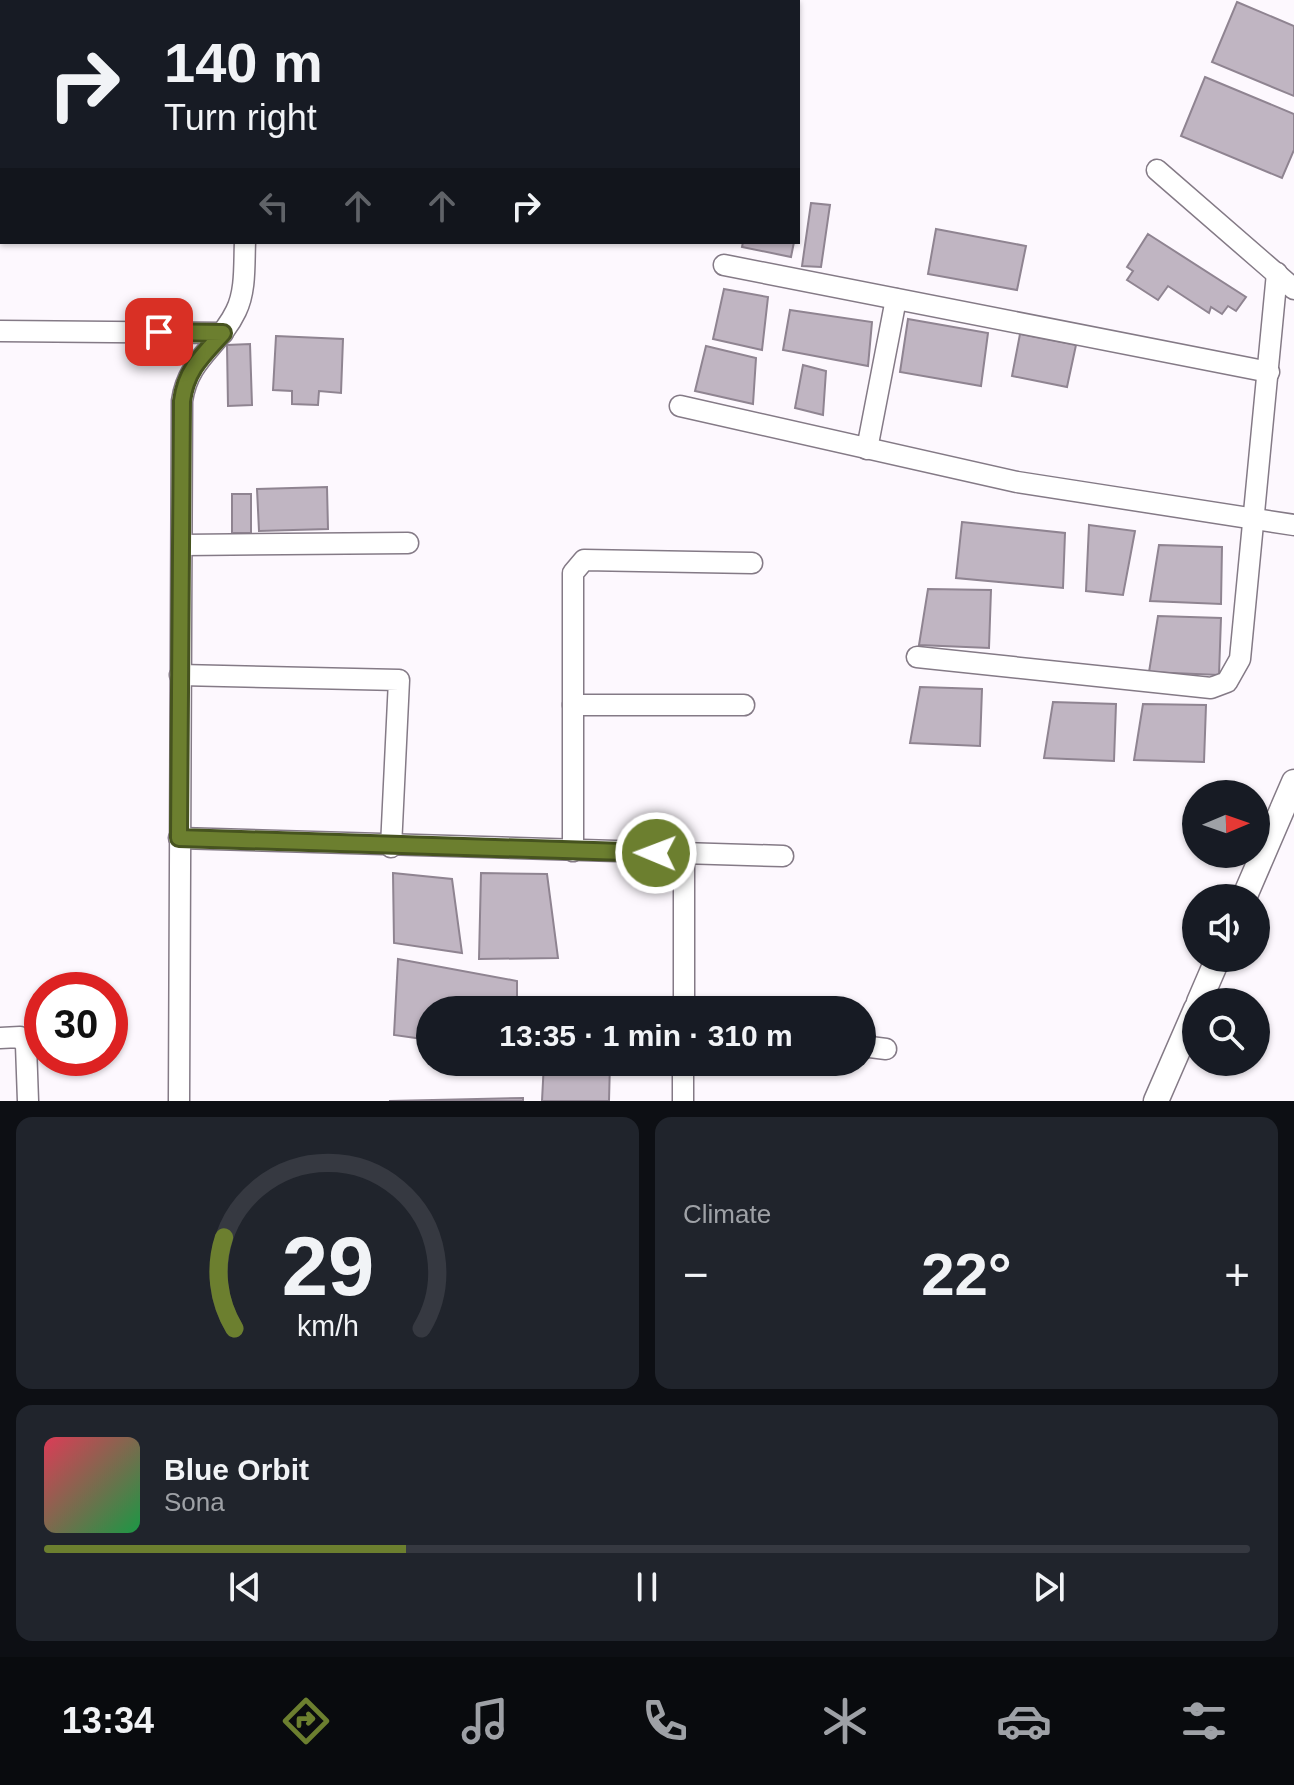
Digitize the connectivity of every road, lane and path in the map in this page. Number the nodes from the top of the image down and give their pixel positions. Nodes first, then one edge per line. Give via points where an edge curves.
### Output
1 (1157, 170) dead end
2 (245, 244) edge
3 (724, 265) dead end
4 (1277, 273) junction
5 (1294, 289) edge
6 (896, 299) junction
7 (0, 331) edge
8 (223, 333) junction
9 (1269, 372) junction
10 (680, 406) dead end
11 (867, 449) junction
12 (1255, 520) junction
13 (1294, 525) edge
14 (408, 543) dead end
15 (183, 545) junction
16 (752, 563) dead end
17 (917, 657) dead end
18 (180, 675) junction
19 (573, 705) junction
20 (744, 705) dead end
21 (1294, 782) edge
22 (179, 838) junction
23 (391, 847) junction
24 (573, 851) junction
25 (684, 854) junction
26 (783, 856) dead end
27 (1250, 884) edge
28 (684, 996) edge
29 (0, 1038) edge
30 (1182, 1041) edge
31 (876, 1048) edge
32 (886, 1049) dead end
33 (683, 1076) edge
34 (28, 1101) edge
35 (179, 1101) edge
36 (683, 1101) edge
37 (1156, 1101) edge

1 - 4 street
2 - 8 street via 238,308
3 - 6 street
4 - 5 street
4 - 9 street
6 - 9 street
6 - 11 street
7 - 8 street
8 - 15 street via 185,379
9 - 12 street
10 - 11 street
11 - 12 street via 1017,482
12 - 13 street
12 - 17 street via 1240,659 1220,686
14 - 15 street
15 - 18 street
16 - 19 street via 578,563 573,573
18 - 22 street
18 - 23 street via 399,680
19 - 20 street
19 - 24 street
21 - 27 street
22 - 23 street
22 - 35 street
23 - 24 street
24 - 25 street
25 - 26 street
25 - 28 street
29 - 34 street via 20,1037 26,1045
30 - 37 street
31 - 32 street
33 - 36 street

